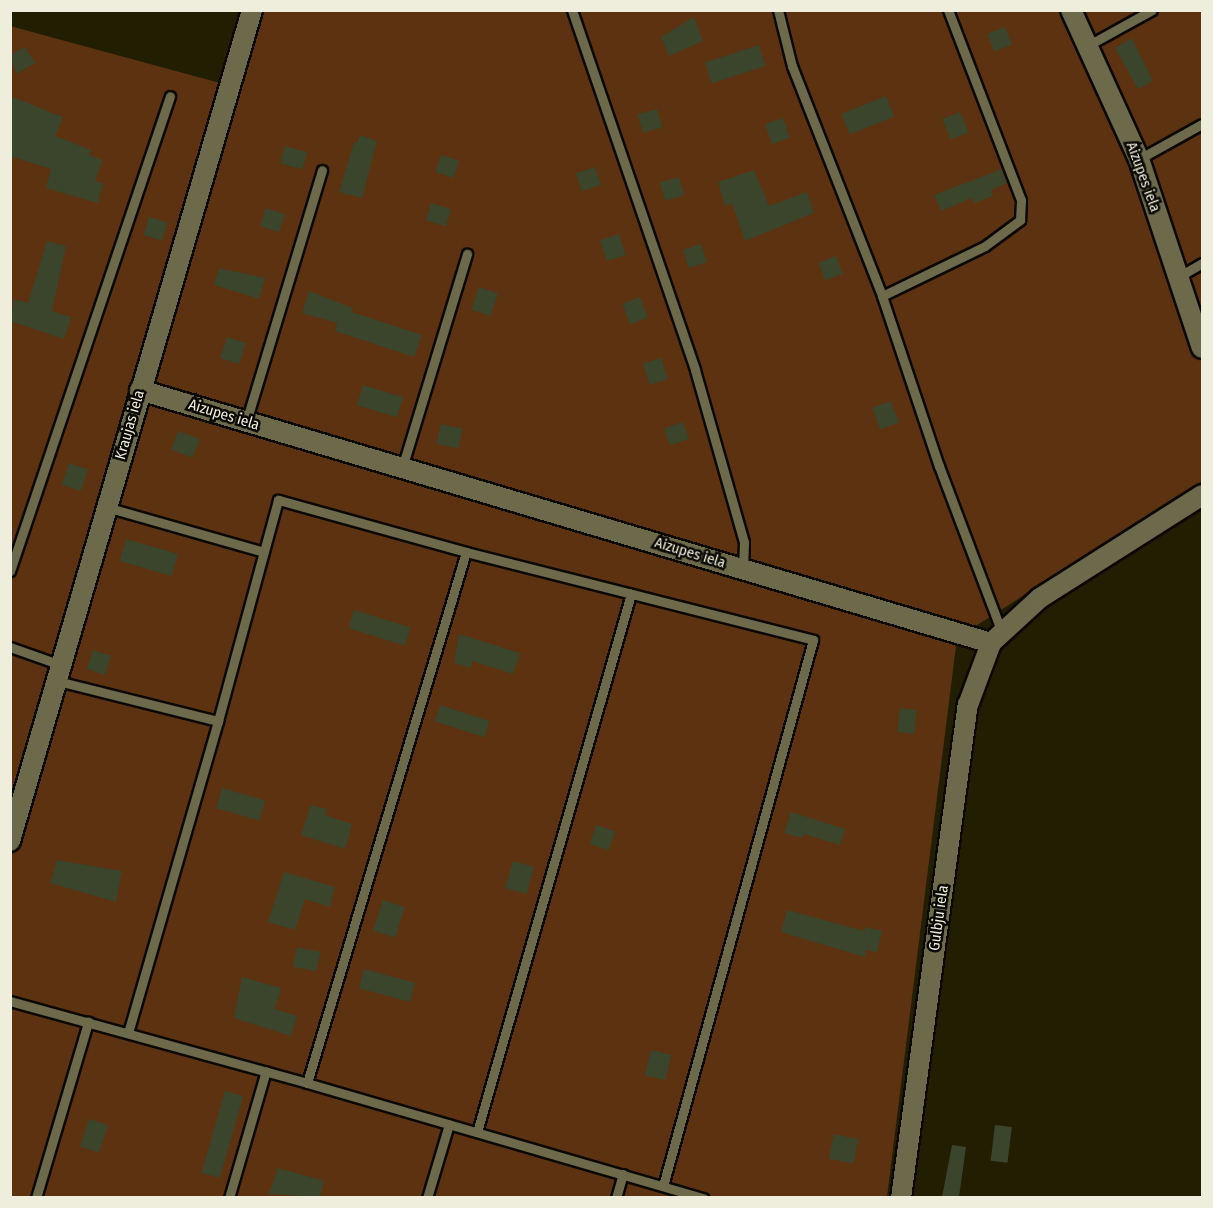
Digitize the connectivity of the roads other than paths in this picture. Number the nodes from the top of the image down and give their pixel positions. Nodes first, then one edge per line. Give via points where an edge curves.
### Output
1 (252, 10) edge
2 (572, 10) edge
3 (778, 10) edge
4 (948, 10) edge
5 (1071, 10) edge
6 (1152, 10) edge
7 (1087, 46) junction
8 (170, 96) dead end
9 (1203, 124) edge
10 (1139, 159) junction
11 (322, 170) dead end
12 (467, 254) dead end
13 (1203, 263) edge
14 (1178, 277) junction
15 (882, 296) junction
16 (1203, 348) edge
17 (140, 390) junction
18 (246, 422) junction
19 (402, 468) junction
20 (1203, 495) edge
21 (106, 507) junction
22 (264, 552) junction
23 (466, 552) junction
24 (743, 569) junction
25 (10, 571) edge
26 (631, 594) junction
27 (996, 638) junction
28 (10, 647) edge
29 (59, 673) junction
30 (218, 721) junction
31 (10, 841) edge
32 (10, 1001) edge
33 (88, 1022) junction
34 (128, 1033) junction
35 (266, 1071) junction
36 (307, 1083) junction
37 (449, 1124) junction
38 (477, 1132) junction
39 (623, 1174) junction
40 (663, 1186) junction
41 (36, 1197) edge
42 (229, 1197) edge
43 (427, 1197) edge
44 (616, 1197) edge
45 (704, 1197) edge
46 (901, 1197) edge

1 - 17 street, Kraujas iela
2 - 24 lane via 695,370 744,542
3 - 15 lane via 792,66
4 - 15 lane via 1021,200 1020,220 985,246
5 - 7 street, Aizupes iela
6 - 7 lane
7 - 10 street, Aizupes iela
8 - 25 lane
9 - 10 lane
10 - 14 street, Aizupes iela
11 - 18 lane
12 - 19 lane
13 - 14 lane
14 - 16 street, Aizupes iela
15 - 27 lane
17 - 18 street, Aizupes iela
17 - 21 street, Kraujas iela
18 - 19 street, Aizupes iela
19 - 24 street, Aizupes iela
20 - 27 street via 1040,598
21 - 22 lane
21 - 29 street, Kraujas iela
22 - 23 lane via 278,500
22 - 30 lane
23 - 26 lane
23 - 36 lane
24 - 27 street, Aizupes iela
26 - 38 lane
26 - 40 lane via 813,640
27 - 46 street, Gulbju iela via 968,705
28 - 29 lane
29 - 30 lane
29 - 31 street, Kraujas iela
30 - 34 lane
32 - 33 lane
33 - 34 lane
33 - 41 lane
34 - 35 lane
35 - 36 lane
35 - 42 lane
36 - 37 lane
37 - 38 lane
37 - 43 lane
38 - 39 lane
39 - 40 lane
39 - 44 lane
40 - 45 lane

